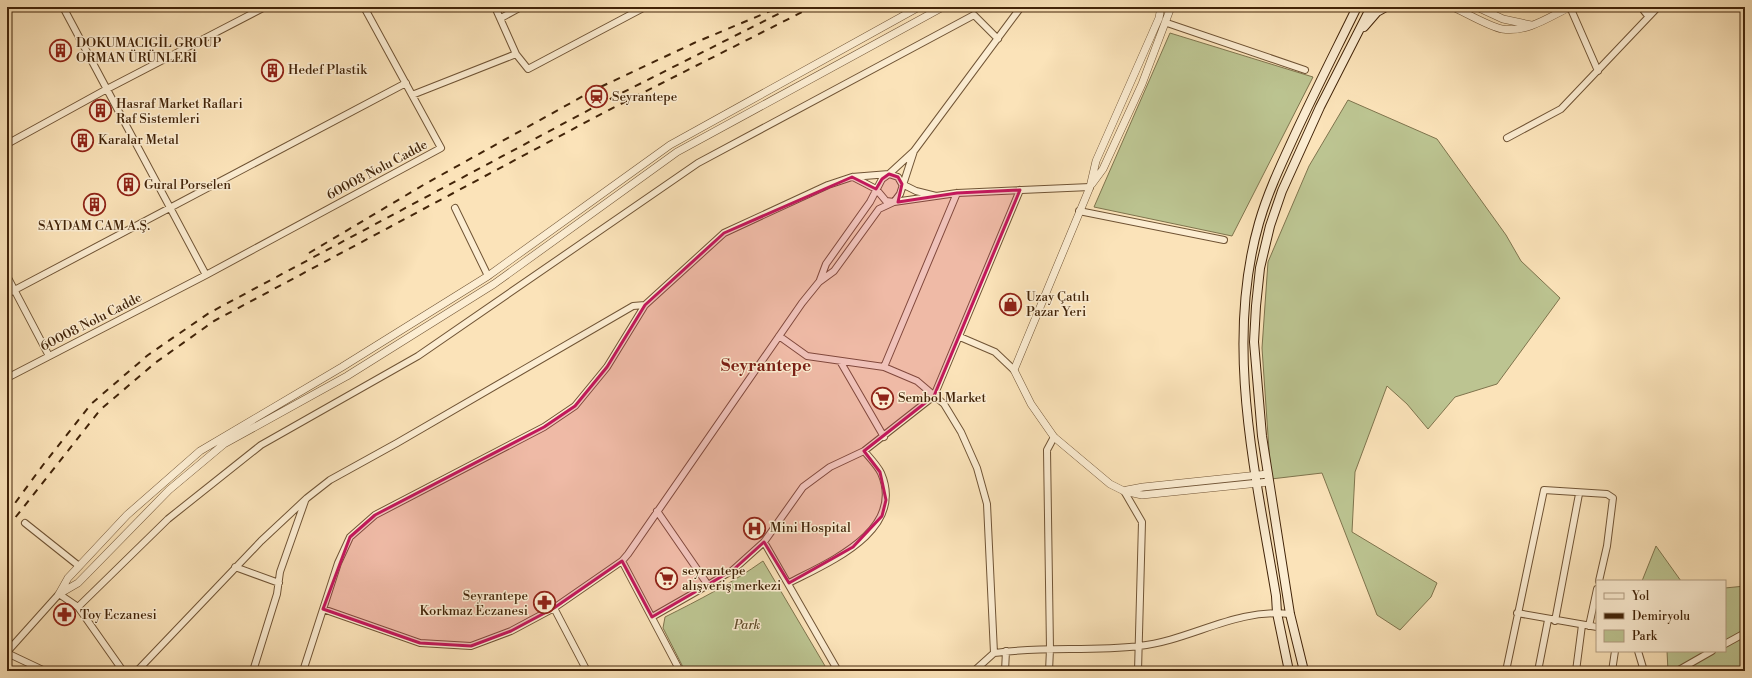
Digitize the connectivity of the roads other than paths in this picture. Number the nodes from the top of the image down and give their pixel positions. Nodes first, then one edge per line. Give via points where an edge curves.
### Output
1 (63, 7) edge
2 (265, 7) edge
3 (364, 7) edge
4 (495, 7) edge
5 (521, 7) edge
6 (645, 7) edge
7 (919, 7) edge
8 (943, 7) edge
9 (1021, 7) edge
10 (1161, 7) edge
11 (1171, 7) edge
12 (1353, 7) edge
13 (1357, 7) edge
14 (1371, 7) edge
15 (1386, 7) edge
16 (1453, 7) edge
17 (1477, 7) edge
18 (1570, 7) edge
19 (1641, 7) edge
20 (1658, 7) edge
21 (1648, 16) junction
22 (501, 18) junction
23 (1352, 19) junction
24 (1167, 23) junction
25 (1534, 25) junction
26 (1356, 37) junction
27 (998, 39) junction
28 (516, 54) junction
29 (1305, 70) dead end
30 (1598, 71) junction
31 (406, 83) junction
32 (107, 89) junction
33 (412, 95) junction
34 (1508, 138) dead end
35 (7, 144) edge
36 (914, 151) junction
37 (890, 174) junction
38 (852, 177) junction
39 (902, 184) junction
40 (1090, 187) junction
41 (876, 189) junction
42 (1020, 190) junction
43 (957, 193) junction
44 (936, 196) junction
45 (894, 202) junction
46 (170, 208) junction
47 (455, 208) dead end
48 (1079, 211) junction
49 (1224, 240) dead end
50 (206, 275) junction
51 (7, 276) edge
52 (488, 276) junction
53 (819, 282) junction
54 (14, 290) junction
55 (7, 294) edge
56 (646, 305) junction
57 (779, 336) junction
58 (960, 337) junction
59 (49, 356) junction
60 (840, 361) junction
61 (884, 367) junction
62 (1014, 370) junction
63 (7, 378) edge
64 (934, 396) junction
65 (884, 437) junction
66 (1054, 437) junction
67 (864, 451) junction
68 (1268, 478) junction
69 (1257, 479) junction
70 (1124, 491) junction
71 (1579, 494) junction
72 (307, 498) junction
73 (657, 511) junction
74 (25, 523) dead end
75 (764, 542) junction
76 (622, 561) junction
77 (79, 566) junction
78 (236, 567) junction
79 (1599, 580) edge
80 (279, 583) junction
81 (789, 583) junction
82 (708, 585) junction
83 (59, 594) junction
84 (1596, 594) edge
85 (78, 607) junction
86 (554, 608) junction
87 (322, 609) junction
88 (1277, 613) junction
89 (1517, 613) junction
90 (1290, 614) junction
91 (652, 617) junction
92 (1548, 620) junction
93 (1555, 621) junction
94 (1582, 625) junction
95 (1589, 626) junction
96 (1596, 627) edge
97 (1745, 632) edge
98 (1726, 643) edge
99 (1139, 646) junction
100 (1050, 649) junction
101 (1006, 651) junction
102 (7, 652) edge
103 (1616, 652) edge
104 (1638, 652) edge
105 (1710, 652) edge
106 (994, 653) junction
107 (45, 671) edge
108 (123, 671) edge
109 (137, 671) edge
110 (253, 671) edge
111 (303, 671) edge
112 (587, 671) edge
113 (680, 671) edge
114 (838, 671) edge
115 (974, 671) edge
116 (1005, 671) edge
117 (1049, 671) edge
118 (1138, 671) edge
119 (1289, 671) edge
120 (1304, 671) edge
121 (1506, 671) edge
122 (1538, 671) edge
123 (1576, 671) edge
124 (1612, 671) edge
125 (1644, 671) edge
126 (1677, 671) edge

1 - 32 street
2 - 32 street
3 - 31 street, 60008 Nolu Cadde
4 - 22 street
5 - 22 street
6 - 28 street via 528,69
7 - 52 street via 670,145
8 - 83 street via 677,152 494,284 347,376 224,444 169,490 78,583
9 - 27 street
10 - 40 street via 1159,18 1096,161
11 - 24 street
12 - 23 main road
13 - 23 main road
14 - 26 main road
15 - 26 main road via 1377,12
16 - 25 street via 1501,29 1518,29
17 - 25 street via 1503,19
18 - 25 street
18 - 30 street
19 - 21 street
20 - 21 street
21 - 30 street
22 - 28 street
23 - 69 main road via 1272,187 1259,223 1249,266 1243,342 1250,437
24 - 29 street
24 - 40 street via 1103,169
26 - 68 main road via 1320,107 1282,191 1260,268 1254,342
27 - 36 street
27 - 85 street via 974,15 698,163 418,356 261,444 175,513
28 - 33 street
30 - 34 street via 1561,109
31 - 33 street, 60008 Nolu Cadde
31 - 46 street
32 - 35 street
32 - 46 street
33 - 50 street, 60008 Nolu Cadde via 441,148
36 - 37 street
36 - 39 street
37 - 38 street
37 - 39 street via 898,177
37 - 41 street via 882,179
38 - 41 street
38 - 56 street via 828,185 724,233
39 - 44 street
39 - 45 street via 900,194
40 - 42 street
40 - 48 street
41 - 45 street via 886,201
41 - 53 street via 870,202 826,264
42 - 43 street
42 - 58 street
43 - 44 street
43 - 61 street
44 - 45 street
45 - 53 street via 879,210 834,271
46 - 50 street
46 - 54 street
47 - 52 street
48 - 49 street
48 - 62 street
50 - 59 street, 60008 Nolu Cadde
51 - 54 street
52 - 77 street via 200,451 127,515
53 - 57 street
54 - 55 street
54 - 59 street
56 - 72 street via 633,306 330,480
56 - 87 street via 607,367 575,406 544,427 375,515 350,537
57 - 60 street via 807,356
57 - 73 street
58 - 62 street via 995,352
58 - 64 street
59 - 63 street, 60008 Nolu Cadde
60 - 61 street
60 - 65 street
61 - 64 street via 917,381
62 - 66 street via 1030,404
64 - 65 street
64 - 106 street via 944,404 961,432 977,468 987,504
65 - 67 street
66 - 70 street via 1110,484
66 - 100 street via 1046,450
67 - 75 street via 830,467 803,487
67 - 81 street via 880,472 885,488 886,500 882,516 870,532 853,546
68 - 69 street
68 - 90 main road
69 - 70 street via 1150,486
69 - 88 main road
70 - 99 street via 1142,522
71 - 79 street via 1607,494 1613,498 1607,546
71 - 89 street via 1544,490
71 - 93 street
72 - 78 street
72 - 80 street via 280,572
73 - 76 street
73 - 82 street
74 - 77 street
75 - 81 street
75 - 82 street via 733,570
76 - 86 street
76 - 91 street
77 - 83 street
78 - 80 street
78 - 109 street
80 - 110 street
81 - 114 street
82 - 91 street
83 - 85 street
83 - 102 street
84 - 95 street
85 - 108 street
86 - 87 street via 511,631 471,646 420,643
86 - 112 street
87 - 111 street
88 - 90 street
88 - 99 street via 1244,616 1163,642
88 - 119 main road
89 - 92 street
89 - 121 street
90 - 120 main road
91 - 113 street
92 - 93 street
92 - 122 street
93 - 94 street
94 - 95 street
94 - 123 street
95 - 96 street
97 - 98 street
99 - 100 street
99 - 118 street
100 - 101 street
100 - 117 street
101 - 106 street
101 - 116 street
102 - 107 street
103 - 124 street
104 - 125 street
105 - 126 street
106 - 115 street

